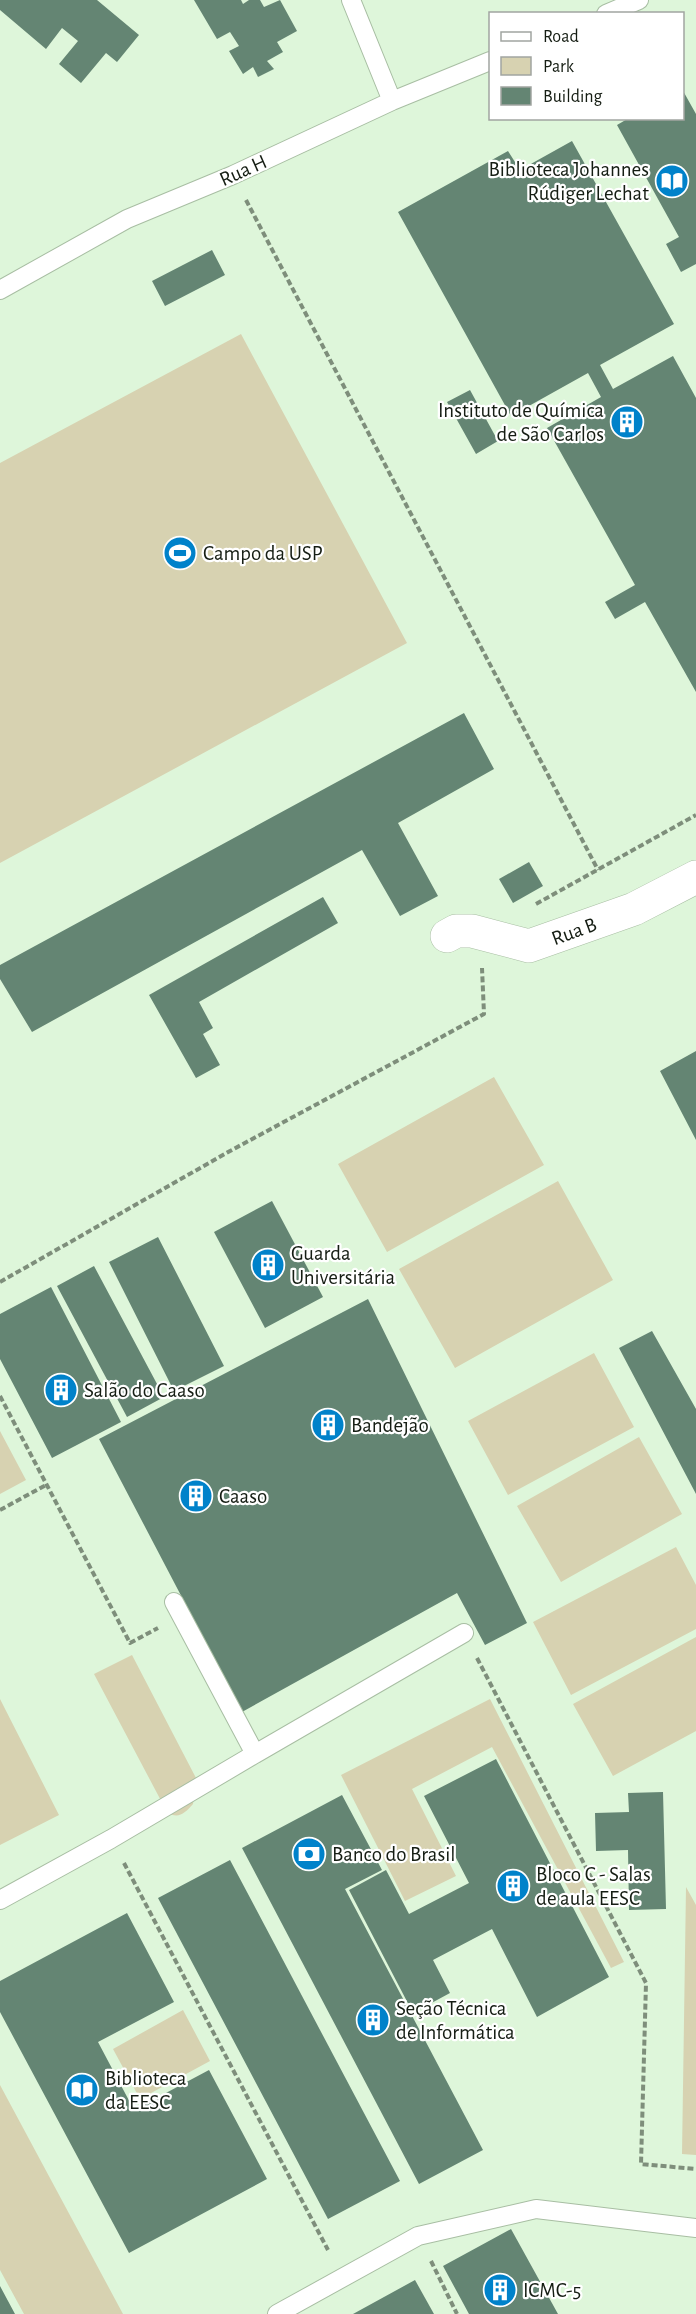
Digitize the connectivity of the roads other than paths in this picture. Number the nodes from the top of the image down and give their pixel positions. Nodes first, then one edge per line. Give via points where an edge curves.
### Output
1 (351, 0) edge
2 (639, 0) edge
3 (611, 12) edge
4 (489, 60) edge
5 (392, 101) junction
6 (0, 290) edge
7 (696, 877) edge
8 (447, 936) dead end
9 (177, 1609) road end
10 (464, 1633) road end
11 (255, 1754) junction
12 (0, 1900) edge
13 (696, 2228) edge
14 (277, 2314) edge

1 - 5 lane
2 - 3 lane
4 - 5 lane, Rua H
5 - 6 lane, Rua H via 127,219
7 - 8 street, Rua B via 634,909 529,946 472,931 456,931
9 - 11 lane via 207,1679
10 - 11 lane
11 - 12 lane
13 - 14 lane via 536,2209 418,2236

